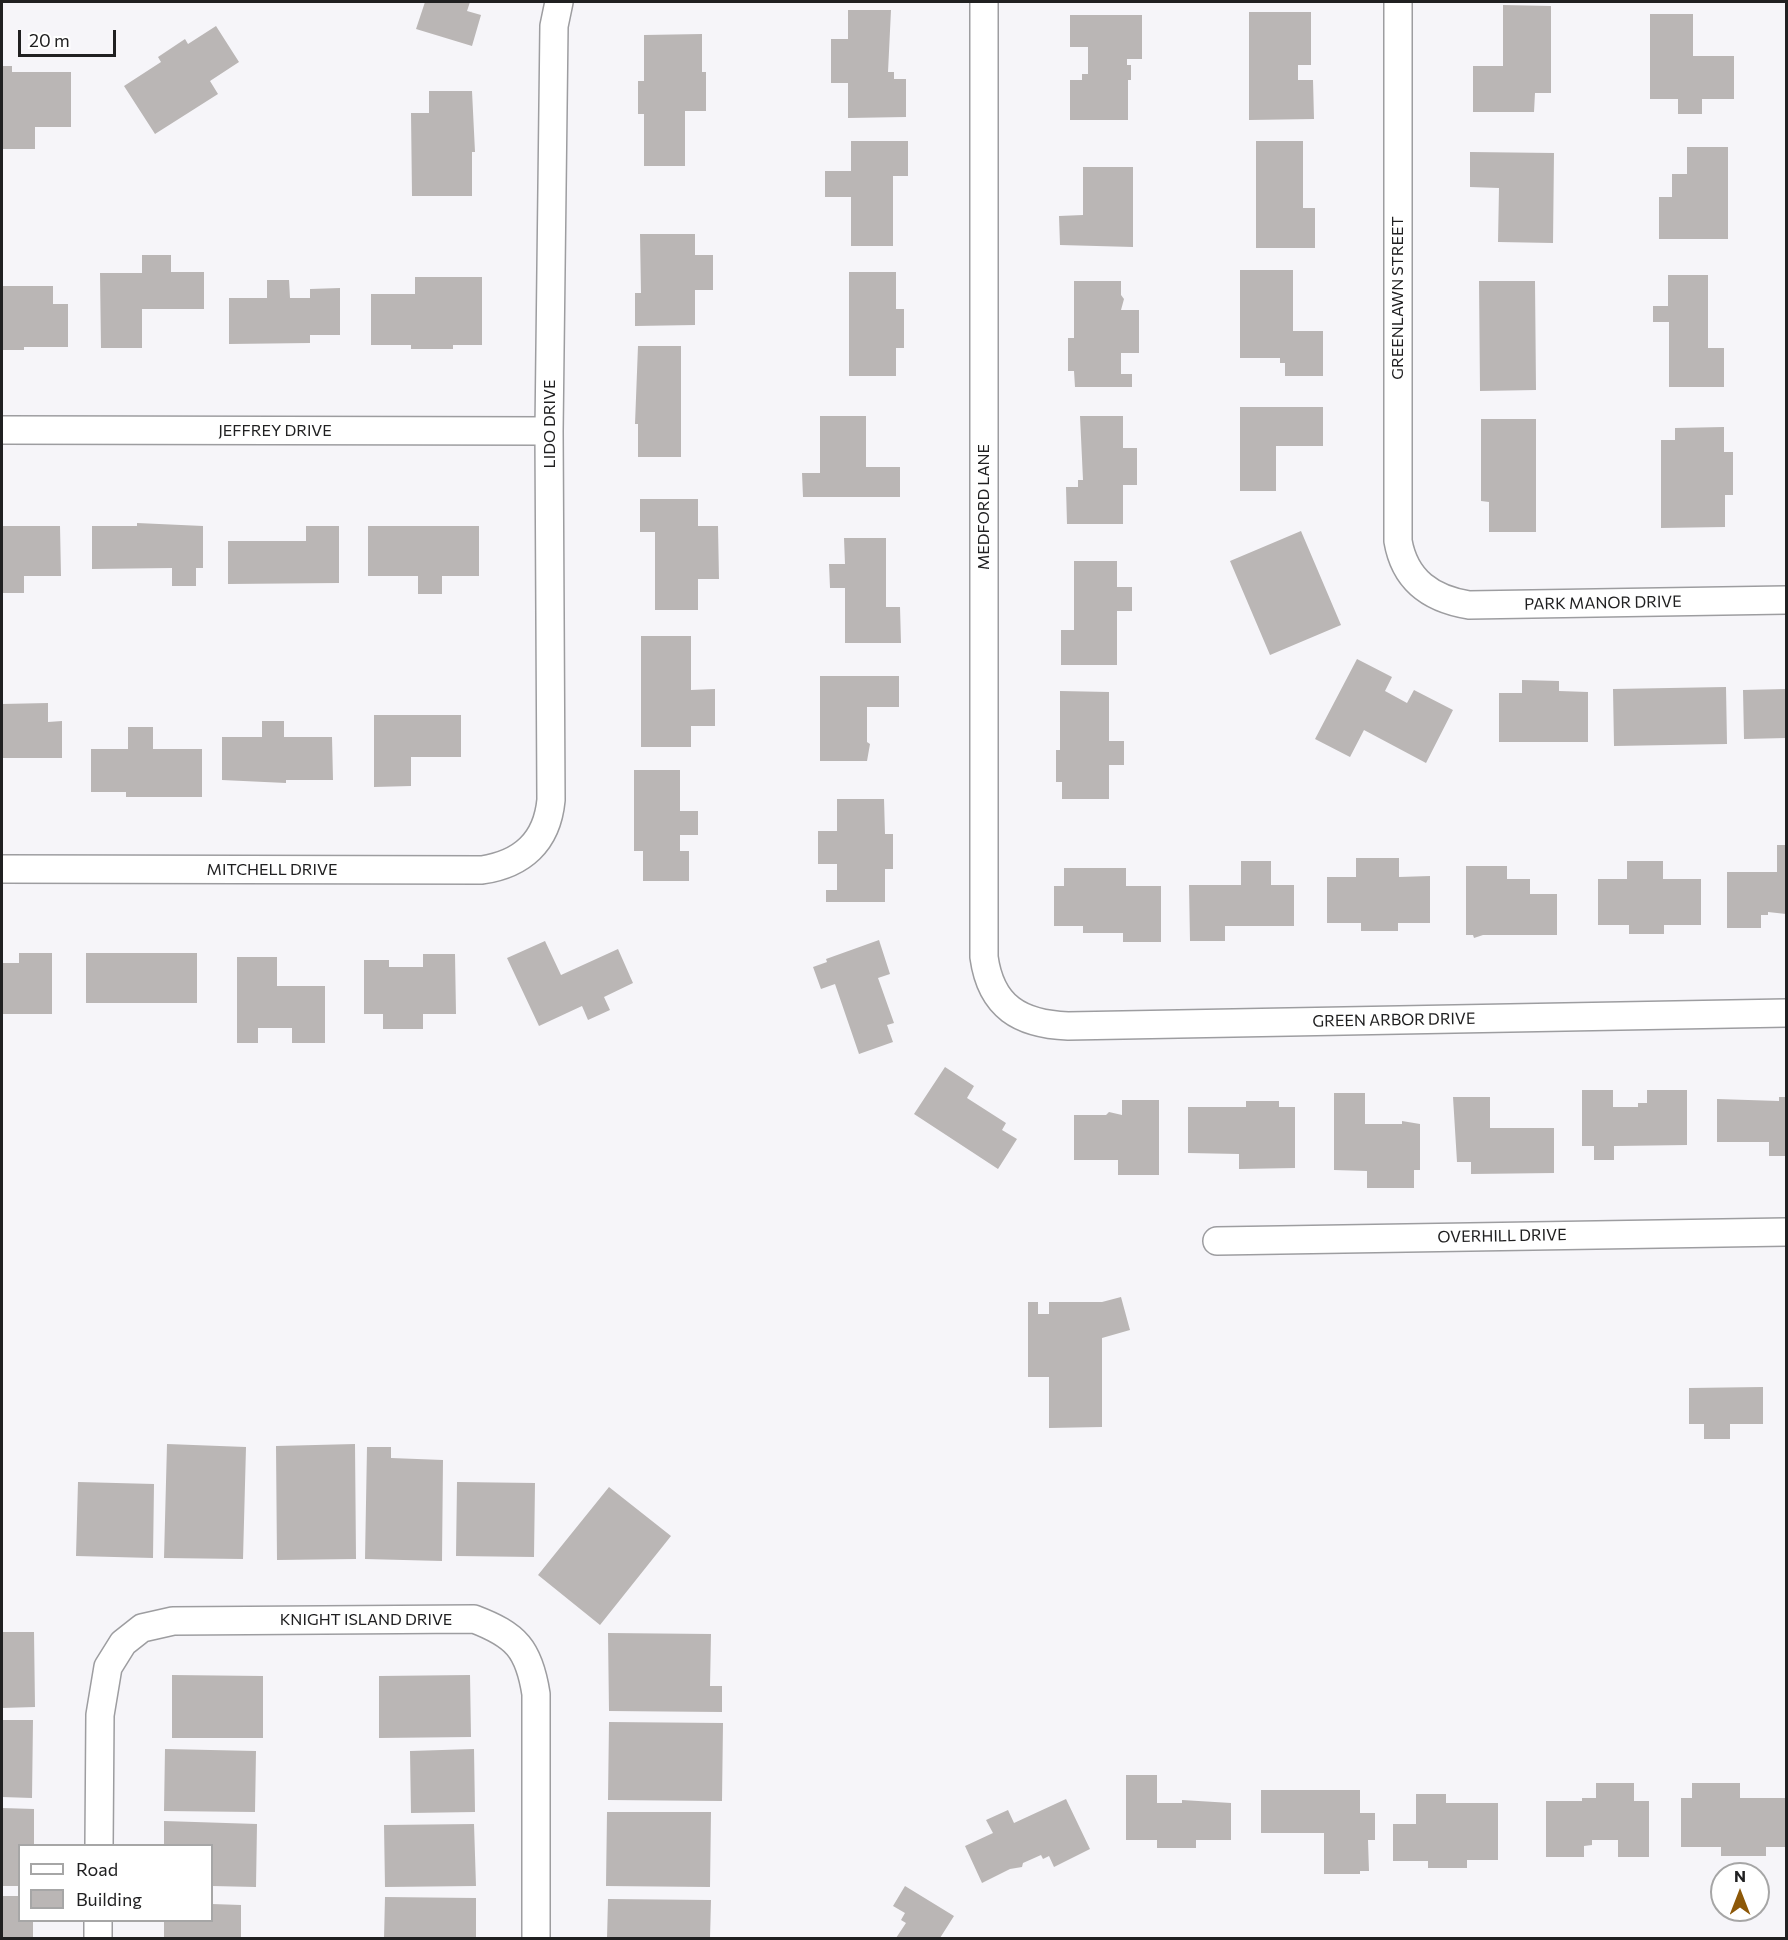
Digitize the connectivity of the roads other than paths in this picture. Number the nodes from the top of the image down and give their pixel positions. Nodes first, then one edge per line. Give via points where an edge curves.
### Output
1 (559, 2) edge
2 (984, 2) edge
3 (1398, 2) edge
4 (2, 430) edge
5 (549, 431) junction
6 (1422, 588) joint
7 (1786, 600) edge
8 (536, 845) joint
9 (2, 869) edge
10 (1006, 1006) joint
11 (1786, 1013) edge
12 (1786, 1232) edge
13 (1217, 1241) dead end
14 (99, 1844) edge
15 (98, 1922) edge
16 (98, 1938) edge
17 (537, 1938) edge

1 - 5 street, LIDO DRIVE via 554,26
2 - 10 street, MEDFORD LANE via 984,957 991,984
3 - 6 street, GREENLAWN STREET via 1398,541 1410,574
4 - 5 street, JEFFREY DRIVE
5 - 8 street, LIDO DRIVE via 551,800 545,828
6 - 7 street, PARK MANOR DRIVE via 1469,605
8 - 9 street, MITCHELL DRIVE via 516,860 482,870
10 - 11 street, GREEN ARBOR DRIVE via 1035,1022 1068,1026
12 - 13 street, OVERHILL DRIVE
14 - 17 street, KNIGHT ISLAND DRIVE via 100,1715 108,1667 123,1643 142,1628 173,1621 474,1619 500,1629 520,1647 532,1670 537,1694
15 - 16 street

